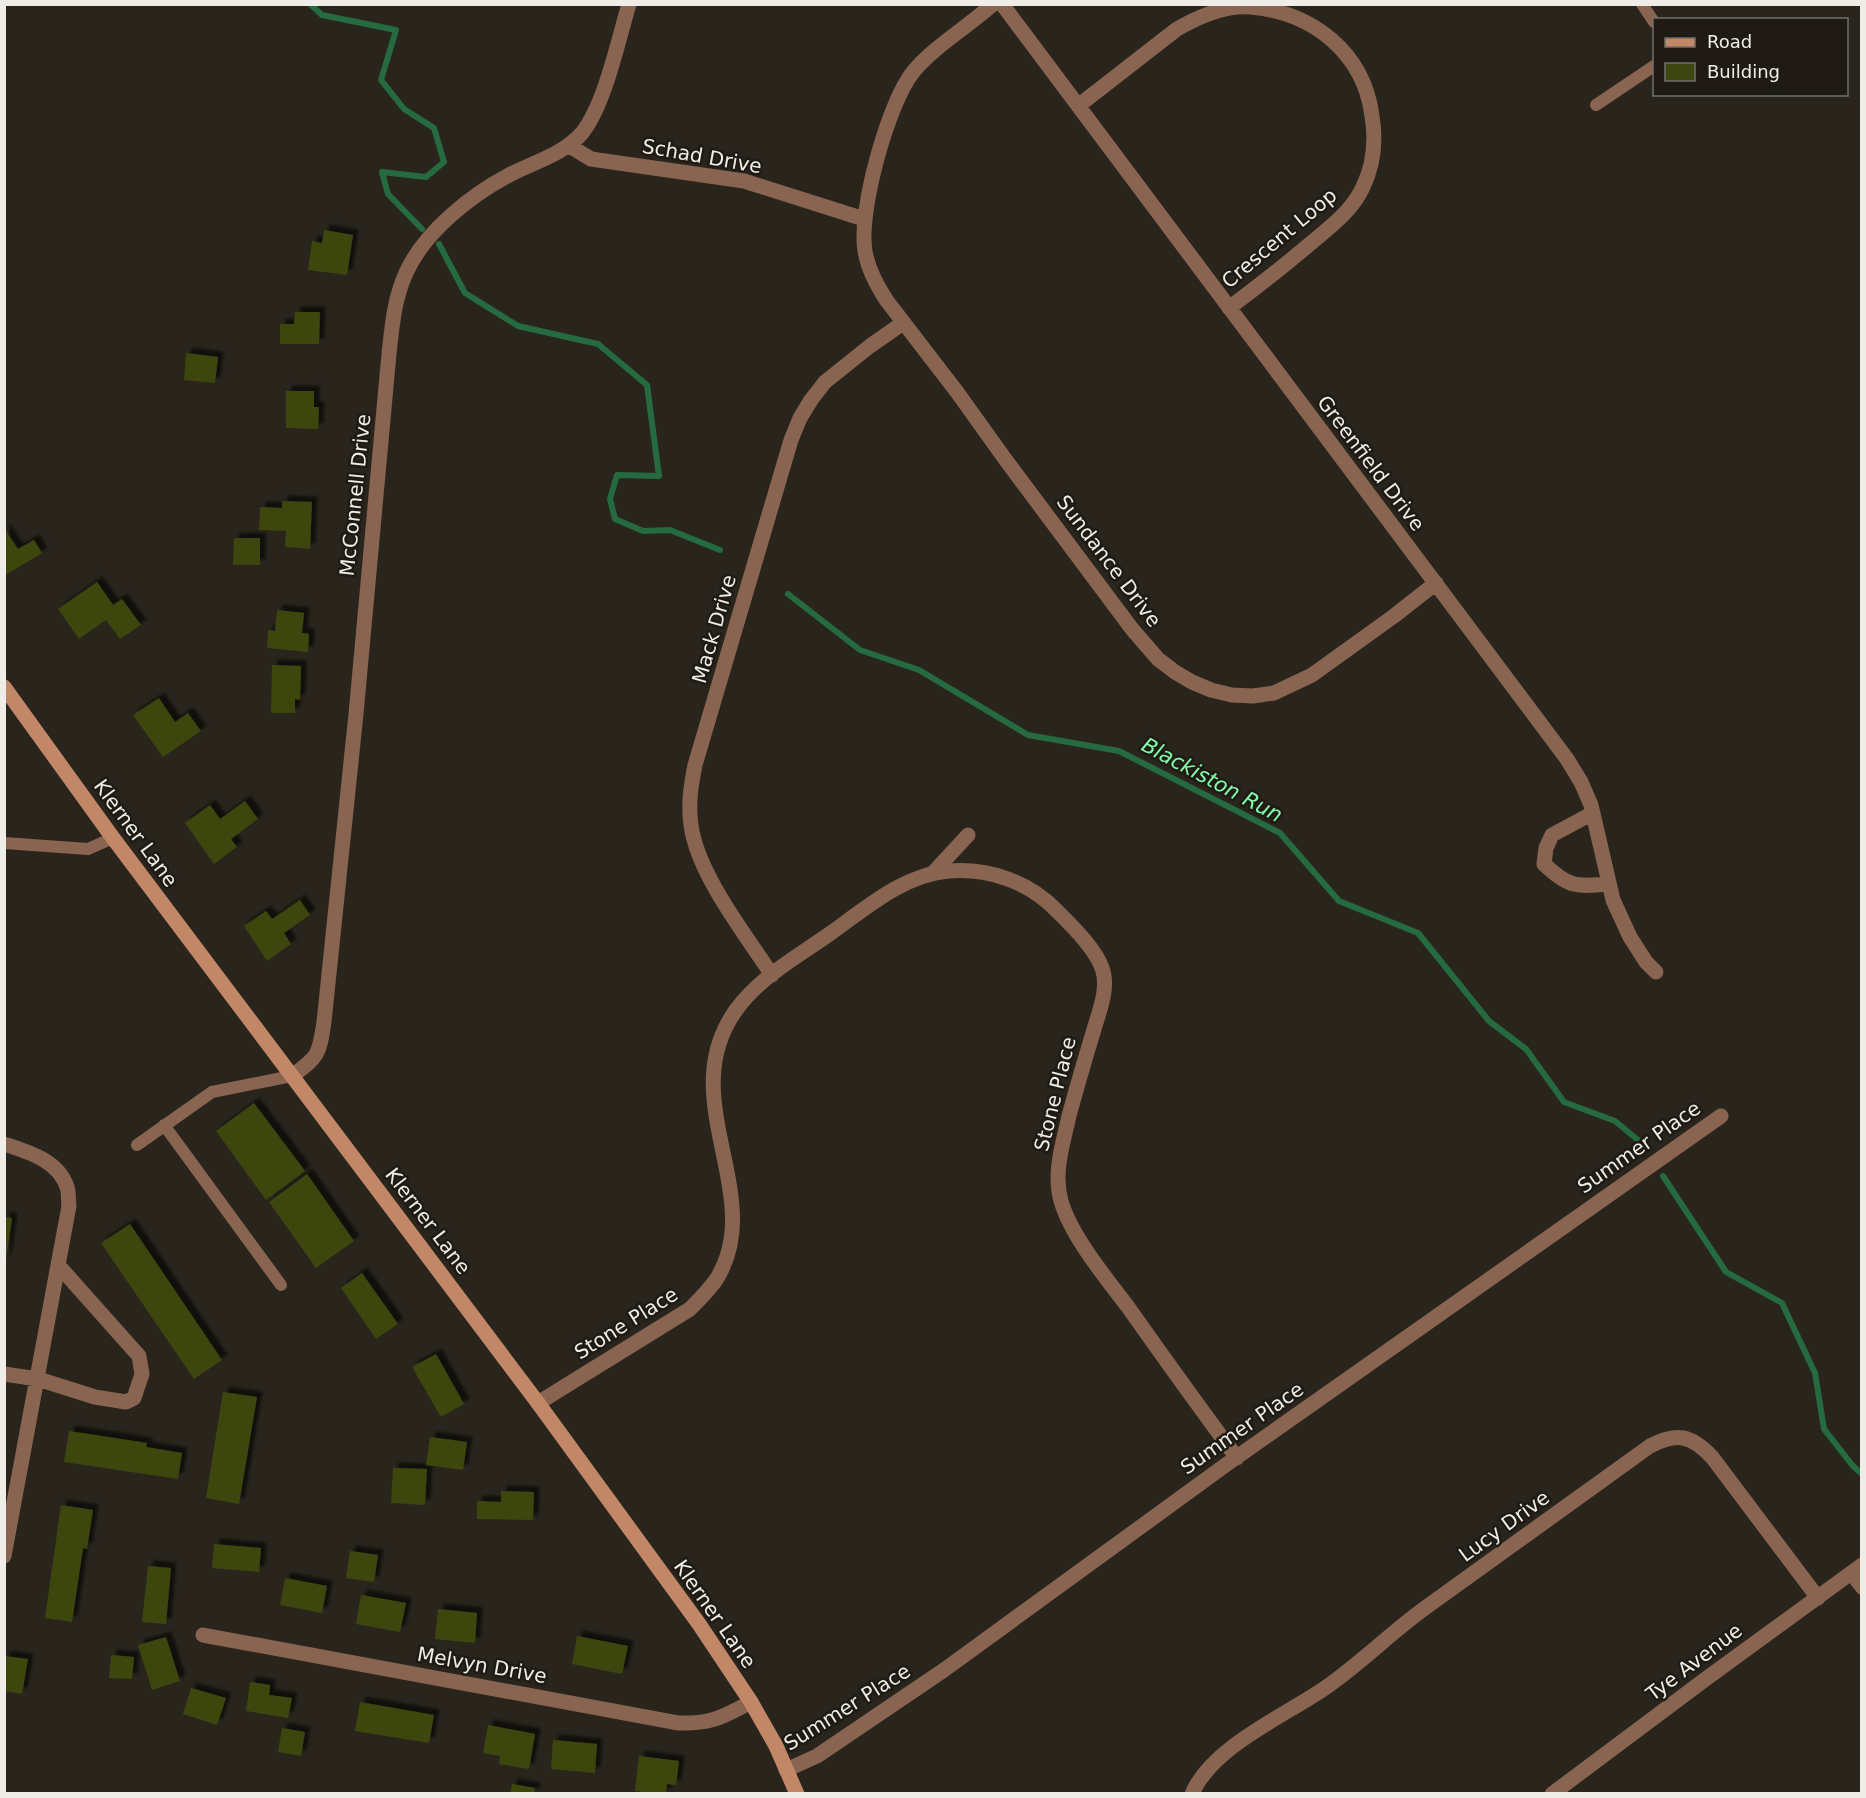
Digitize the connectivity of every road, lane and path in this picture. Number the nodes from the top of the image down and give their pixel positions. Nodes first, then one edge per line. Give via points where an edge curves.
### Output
1 (629, 4) edge
2 (993, 4) edge
3 (1002, 4) edge
4 (1642, 4) edge
5 (1653, 20) edge
6 (1653, 67) edge
7 (1596, 105) dead end
8 (1078, 106) junction
9 (568, 146) junction
10 (864, 219) junction
11 (1229, 308) junction
12 (903, 323) junction
13 (1436, 583) junction
14 (4, 687) edge
15 (1593, 813) junction
16 (968, 835) dead end
17 (112, 838) junction
18 (4, 843) edge
19 (932, 874) junction
20 (1608, 884) junction
21 (1656, 972) dead end
22 (772, 975) junction
23 (292, 1076) junction
24 (1721, 1116) dead end
25 (164, 1125) junction
26 (4, 1144) edge
27 (137, 1145) dead end
28 (58, 1265) junction
29 (280, 1285) dead end
30 (4, 1374) edge
31 (38, 1379) junction
32 (538, 1403) junction
33 (1237, 1458) junction
34 (4, 1556) edge
35 (1856, 1570) edge
36 (1862, 1589) edge
37 (1818, 1598) junction
38 (203, 1635) dead end
39 (750, 1702) junction
40 (786, 1770) junction
41 (797, 1794) edge
42 (1192, 1794) edge
43 (1552, 1794) edge

1 - 9 street, McConnell Drive via 607,81 591,118
2 - 10 street via 924,60 903,87 873,173
3 - 8 street, Greenfield Drive
4 - 5 lane
6 - 7 lane
8 - 11 street, Greenfield Drive
8 - 11 street, Crescent Loop via 1177,29 1194,19 1231,9 1249,7 1304,21 1349,57 1367,90 1374,129 1374,148 1363,187 1341,218
9 - 10 street, Schad Drive via 591,159 744,181
9 - 23 street, McConnell Drive via 510,175 457,211 415,257 399,292 389,354 324,1022 318,1052
10 - 12 street, Sundance Drive via 864,251 869,268
11 - 13 street, Greenfield Drive
12 - 13 street, Sundance Drive via 1131,628 1158,659 1192,681 1232,694 1274,693 1312,675
12 - 22 street, Mack Drive via 825,382 800,418 691,786 691,825 702,862
13 - 15 street, Greenfield Drive via 1567,759
14 - 17 street, Klerner Lane
15 - 20 street, Greenfield Drive
15 - 20 street via 1552,835 1544,864 1559,878 1582,887
16 - 19 street, Stone Place
17 - 18 lane via 88,849
17 - 23 street, Klerner Lane
19 - 22 street, Stone Place via 885,895
19 - 33 street, Stone Place via 964,870 1028,887 1045,898 1074,928 1100,964 1104,986 1101,1003 1059,1158 1061,1201 1109,1281
20 - 21 street, Greenfield Drive via 1630,937
22 - 32 street, Stone Place via 734,1012 717,1048 713,1070 715,1115 732,1210 727,1257 717,1277 690,1309
23 - 25 lane via 212,1092
23 - 32 street, Klerner Lane
24 - 33 street, Summer Place
25 - 27 lane
25 - 29 lane
26 - 28 street via 45,1160 67,1187 69,1206
28 - 31 street
28 - 31 street via 139,1356 142,1374 134,1398 126,1402 95,1397
30 - 31 street
31 - 34 street
32 - 39 street, Klerner Lane via 699,1624
33 - 40 street, Summer Place via 944,1670 817,1756
35 - 36 lane
35 - 37 street, Tye Avenue
37 - 42 street, Lucy Drive via 1712,1457 1690,1439 1664,1439 1425,1608 1321,1691 1239,1742 1197,1782
37 - 43 street, Tye Avenue
38 - 39 street, Melvyn Drive via 679,1723 717,1720
39 - 40 street, Klerner Lane
40 - 41 street, Klerner Lane

